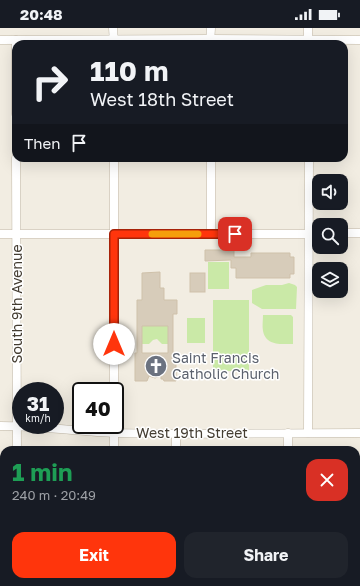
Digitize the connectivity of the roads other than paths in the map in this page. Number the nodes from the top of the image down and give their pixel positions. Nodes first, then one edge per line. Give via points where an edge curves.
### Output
1 (114, 28) edge
2 (210, 28) edge
3 (308, 28) edge
4 (0, 40) edge
5 (16, 40) edge
6 (114, 40) edge
7 (210, 40) edge
8 (308, 40) edge
9 (348, 40) edge
10 (360, 40) edge
11 (16, 162) edge
12 (114, 162) edge
13 (211, 162) edge
14 (309, 162) edge
15 (360, 233) edge
16 (0, 234) edge
17 (17, 234) junction
18 (114, 234) junction
19 (211, 234) junction
20 (309, 234) junction
21 (348, 234) edge
22 (17, 382) edge
23 (114, 382) edge
24 (0, 426) edge
25 (12, 426) edge
26 (124, 430) edge
27 (176, 433) junction
28 (288, 433) junction
29 (308, 433) junction
30 (360, 433) edge
31 (17, 434) edge
32 (114, 434) edge
33 (17, 446) edge
34 (114, 446) edge
35 (176, 446) edge
36 (288, 446) edge

1 - 6 street
2 - 7 street
3 - 8 street
4 - 5 street
9 - 10 street
11 - 17 street, South 9th Avenue
12 - 18 street
13 - 19 street
14 - 20 street
15 - 21 street
16 - 17 street
17 - 18 street
17 - 22 street, South 9th Avenue
18 - 19 street
18 - 23 street
19 - 20 street
20 - 29 street
24 - 25 street, West 19th Street
26 - 27 street, West 19th Street
27 - 28 street, West 19th Street
27 - 35 street
28 - 29 street, West 19th Street
28 - 36 street
29 - 30 street, West 19th Street
31 - 33 street, South 9th Avenue
32 - 34 street

